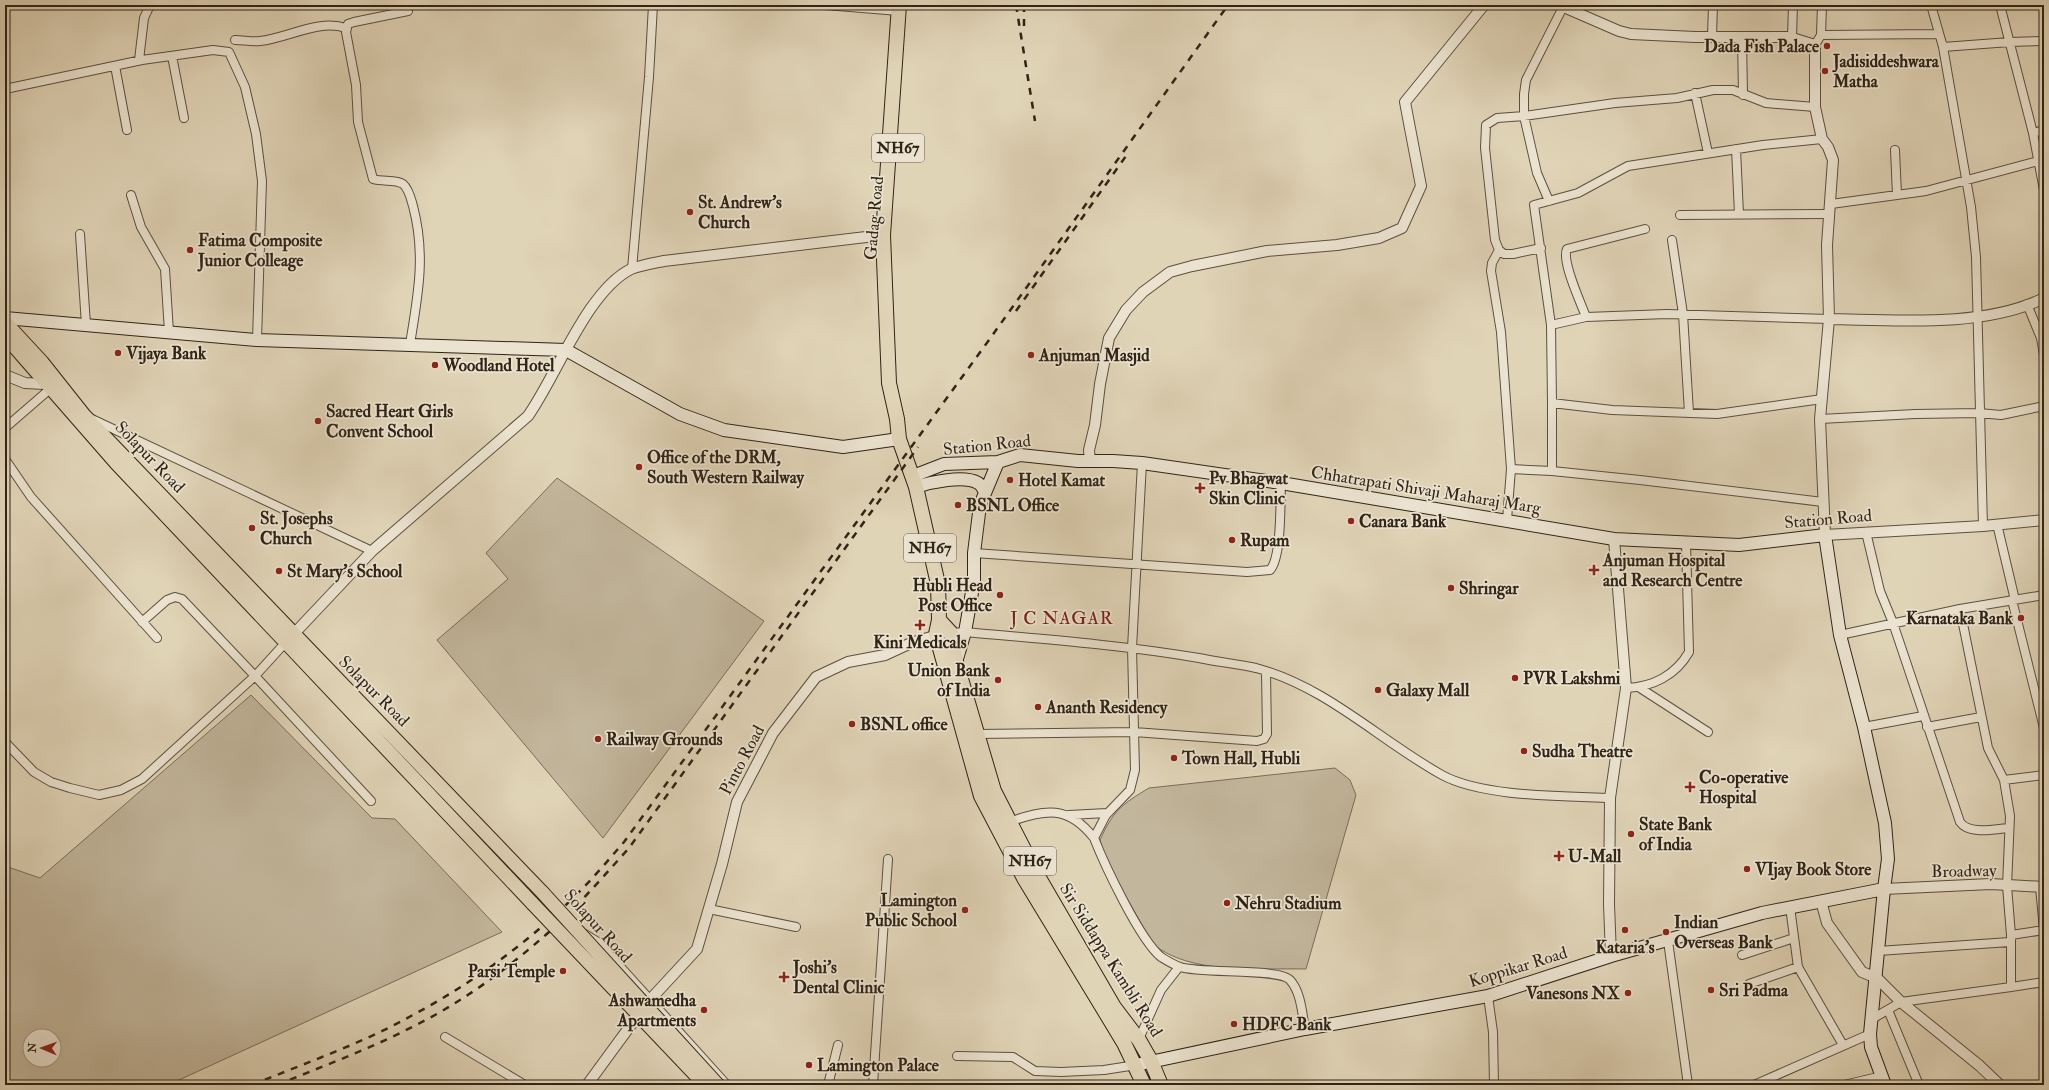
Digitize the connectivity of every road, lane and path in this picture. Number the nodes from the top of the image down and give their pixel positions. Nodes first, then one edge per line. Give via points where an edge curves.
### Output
1 (150, 5) edge
2 (653, 5) edge
3 (825, 5) edge
4 (1484, 5) edge
5 (1713, 5) edge
6 (1793, 5) edge
7 (1822, 5) edge
8 (1931, 5) edge
9 (2000, 5) edge
10 (1561, 6) edge
11 (902, 7) edge
12 (408, 11) dead end
13 (346, 28) junction
14 (1939, 34) junction
15 (1821, 35) junction
16 (1712, 37) junction
17 (1742, 37) junction
18 (1792, 37) junction
19 (235, 40) dead end
20 (2044, 41) edge
21 (2010, 42) junction
22 (1815, 44) junction
23 (1943, 47) junction
24 (172, 56) junction
25 (140, 60) junction
26 (115, 66) junction
27 (5, 89) edge
28 (1695, 94) junction
29 (1743, 95) junction
30 (1815, 107) junction
31 (1524, 116) junction
32 (184, 118) dead end
33 (127, 130) dead end
34 (2044, 130) edge
35 (2033, 133) junction
36 (1822, 139) junction
37 (1736, 149) junction
38 (1895, 150) dead end
39 (1708, 153) junction
40 (2038, 161) junction
41 (1965, 180) junction
42 (2043, 180) edge
43 (2044, 190) edge
44 (131, 195) dead end
45 (1897, 195) junction
46 (1548, 201) junction
47 (1830, 209) junction
48 (1740, 214) junction
49 (1680, 215) dead end
50 (1646, 228) dead end
51 (80, 234) dead end
52 (883, 235) junction
53 (1672, 240) dead end
54 (1541, 248) junction
55 (1499, 250) junction
56 (632, 269) junction
57 (884, 290) junction
58 (2044, 298) edge
59 (2027, 304) junction
60 (1683, 314) junction
61 (1586, 317) junction
62 (1978, 317) junction
63 (5, 318) edge
64 (1829, 319) junction
65 (5, 322) edge
66 (86, 325) junction
67 (1551, 325) junction
68 (169, 332) junction
69 (5, 336) edge
70 (2042, 338) edge
71 (257, 340) junction
72 (410, 344) junction
73 (566, 350) junction
74 (2044, 355) edge
75 (5, 375) edge
76 (48, 387) junction
77 (1822, 398) junction
78 (1552, 403) junction
79 (2044, 406) edge
80 (1689, 413) junction
81 (1979, 413) junction
82 (84, 415) junction
83 (1820, 419) junction
84 (5, 428) edge
85 (899, 439) junction
86 (5, 459) edge
87 (1090, 461) junction
88 (1113, 461) joint
89 (998, 462) junction
90 (1142, 463) junction
91 (1511, 469) junction
92 (1552, 471) junction
93 (915, 482) junction
94 (1281, 483) junction
95 (985, 492) junction
96 (1823, 502) junction
97 (1507, 520) junction
98 (2044, 520) edge
99 (1997, 524) junction
100 (1983, 526) junction
101 (1866, 532) junction
102 (1825, 535) junction
103 (1614, 539) junction
104 (1686, 543) junction
105 (372, 551) junction
106 (974, 553) junction
107 (1136, 564) junction
108 (2044, 595) edge
109 (2014, 600) junction
110 (1960, 609) junction
111 (939, 620) junction
112 (142, 622) junction
113 (1893, 623) junction
114 (965, 632) junction
115 (951, 633) junction
116 (936, 634) junction
117 (1840, 635) junction
118 (157, 638) dead end
119 (290, 638) junction
120 (1132, 648) junction
121 (956, 662) junction
122 (1266, 672) junction
123 (254, 676) junction
124 (1626, 688) junction
125 (1640, 688) junction
126 (1923, 716) junction
127 (1981, 717) junction
128 (1864, 727) junction
129 (1927, 727) junction
130 (2044, 728) edge
131 (1134, 732) junction
132 (1708, 732) dead end
133 (977, 734) junction
134 (5, 742) edge
135 (2044, 775) edge
136 (2004, 780) junction
137 (1610, 798) junction
138 (371, 801) dead end
139 (1107, 813) junction
140 (1069, 815) junction
141 (1009, 822) junction
142 (2009, 828) junction
143 (1094, 838) junction
144 (888, 859) dead end
145 (2007, 886) junction
146 (2042, 887) edge
147 (1884, 889) junction
148 (1821, 901) junction
149 (1790, 907) junction
150 (709, 909) junction
151 (796, 927) dead end
152 (577, 930) junction
153 (565, 937) junction
154 (1794, 938) junction
155 (2011, 938) junction
156 (1668, 941) junction
157 (1878, 952) junction
158 (1742, 955) dead end
159 (1611, 956) junction
160 (1179, 967) junction
161 (1798, 967) junction
162 (1877, 978) junction
163 (2044, 982) edge
164 (1749, 984) dead end
165 (2011, 987) junction
166 (1488, 996) junction
167 (650, 1000) junction
168 (1901, 1002) junction
169 (1888, 1010) junction
170 (638, 1015) junction
171 (1872, 1019) junction
172 (1305, 1029) junction
173 (1870, 1034) junction
174 (445, 1037) dead end
175 (1139, 1040) junction
176 (838, 1045) dead end
177 (1843, 1045) junction
178 (957, 1056) dead end
179 (1133, 1060) junction
180 (1151, 1061) junction
181 (1883, 1081) edge
182 (525, 1085) edge
183 (587, 1085) edge
184 (697, 1085) edge
185 (705, 1085) edge
186 (718, 1085) edge
187 (727, 1085) edge
188 (828, 1085) edge
189 (873, 1085) edge
190 (1144, 1085) edge
191 (1161, 1085) edge
192 (1494, 1085) edge
193 (1688, 1085) edge
194 (1754, 1085) edge
195 (1844, 1085) edge
196 (1919, 1085) edge
197 (2000, 1085) edge

1 - 25 street via 144,18
2 - 56 street
3 - 11 street
4 - 87 street via 1405,102 1421,186 1402,228 1378,238 1337,245 1267,251 1192,266 1170,272 1143,292 1126,310 1109,338
5 - 16 street
6 - 18 street
7 - 15 street
8 - 14 street
9 - 21 street
10 - 16 street via 1632,34
10 - 31 street via 1526,80
11 - 52 highway, Gadag Road / NH67
11 - 57 highway, Gadag Road / NH67 via 892,235
12 - 13 street via 354,22
13 - 19 street via 336,24 261,41
13 - 72 street via 356,85 358,122 373,179 382,182 398,181 404,185 409,192 418,228 421,272
14 - 15 street
14 - 23 street
15 - 22 street
16 - 17 street
17 - 18 street
17 - 29 street
18 - 22 street
20 - 21 street
21 - 23 street
21 - 35 street
22 - 30 street
23 - 41 street
24 - 25 street
24 - 32 street
24 - 71 street via 213,50 229,52 245,87 256,134 262,181
25 - 26 street
26 - 27 street
26 - 33 street
28 - 29 street via 1713,90 1734,90
28 - 31 street
28 - 39 street
29 - 30 street via 1766,103
30 - 36 street
31 - 46 street via 1537,173
31 - 55 street via 1497,118 1486,125 1485,148 1495,240
34 - 35 street
35 - 40 street
36 - 37 street
36 - 47 street via 1833,160
37 - 39 street
37 - 48 street
38 - 45 street
39 - 46 street via 1628,166 1578,193
40 - 41 street
40 - 42 street
41 - 45 street via 1926,191
41 - 62 street via 1971,207 1976,257
42 - 43 street
44 - 68 street via 141,227 165,269
45 - 47 street
46 - 54 street via 1534,205
47 - 48 street
47 - 64 street via 1827,245
48 - 49 street
50 - 61 street via 1567,249 1566,262
51 - 66 street
52 - 56 street via 664,261
52 - 57 highway, Gadag Road / NH67
53 - 60 street
54 - 55 street via 1513,254 1504,254
54 - 67 street
55 - 91 street via 1492,263 1492,278 1501,332
56 - 73 street via 609,284
57 - 85 highway, Gadag Road / NH67 via 889,383
58 - 59 street
59 - 62 street
59 - 70 street
60 - 61 street
60 - 64 street
60 - 80 street
61 - 67 street
62 - 64 street via 1914,320
62 - 81 street
63 - 66 main road
64 - 77 street
65 - 82 main road, Solapur Road via 42,362
66 - 68 main road
67 - 78 street
68 - 71 main road
69 - 76 main road, Solapur Road
70 - 74 street
71 - 72 main road
72 - 73 main road
73 - 85 main road via 680,414 724,430 843,447
73 - 105 street via 542,396 528,416
75 - 76 street via 25,383
76 - 84 street
76 - 119 main road, Solapur Road via 116,464
77 - 80 street via 1717,414
77 - 83 street
78 - 80 street via 1612,410
78 - 92 street
79 - 81 street via 2001,415
81 - 83 street
81 - 100 street
82 - 105 street
82 - 119 main road, Solapur Road
83 - 96 street
85 - 93 highway, Gadag Road / NH67
86 - 112 street via 31,497
87 - 88 main road, Station Road
87 - 89 main road, Station Road via 1020,455
88 - 90 main road, Chhatrapati Shivaji Maharaj Marg
89 - 93 main road, Station Road via 944,464
89 - 95 main road
90 - 94 main road, Chhatrapati Shivaji Maharaj Marg
90 - 107 street
91 - 92 street
91 - 97 street
92 - 96 street
93 - 95 main road via 976,482
93 - 111 highway, NH67 via 938,584
94 - 97 main road, Chhatrapati Shivaji Maharaj Marg
94 - 107 street via 1278,550 1275,565 1270,570 1247,572
95 - 106 main road via 980,505
96 - 102 street
97 - 103 main road, Chhatrapati Shivaji Maharaj Marg
98 - 99 street, Station Road
99 - 100 street, Station Road
99 - 109 street
100 - 101 street, Station Road
101 - 102 street, Station Road
101 - 113 street via 1880,591
102 - 104 main road, Station Road via 1739,545
102 - 117 main road
103 - 104 main road, Station Road
103 - 124 street
104 - 125 street via 1689,652 1682,665 1670,674
105 - 119 street
106 - 107 street
106 - 114 main road via 974,581
107 - 120 street
108 - 109 street
109 - 110 street
109 - 130 street
110 - 113 street
110 - 127 street
111 - 115 highway
111 - 116 highway, Sir Siddappa Kambli Road / NH67
112 - 118 street
112 - 123 street via 167,600 175,597 182,599
113 - 117 street
113 - 126 street
114 - 115 street
114 - 120 street
114 - 121 main road
115 - 116 street, Pinto Road
115 - 121 highway, Sir Siddappa Kambli Road / NH67
116 - 150 street, Pinto Road via 911,642 885,655 848,662 816,677 773,733 737,802
116 - 179 highway, Sir Siddappa Kambli Road / NH67 via 981,796 1024,878
117 - 128 main road
119 - 123 street
119 - 152 main road, Solapur Road, bridge via 434,777
119 - 153 main road, Solapur Road, bridge
120 - 122 street
120 - 131 street
121 - 133 highway, Sir Siddappa Kambli Road / NH67
122 - 131 street via 1267,734 1264,739 1257,741
122 - 137 street via 1315,691 1443,775 1468,784 1500,790
123 - 134 street via 142,779 121,790 99,795 51,782 34,772
123 - 138 street
124 - 125 street
124 - 137 street
125 - 132 street
126 - 128 street
126 - 129 street
127 - 129 street
127 - 136 street via 1990,755
128 - 147 main road via 1885,822 1888,859
129 - 142 street via 1963,827
131 - 133 street
131 - 139 street via 1135,770 1130,790
133 - 141 highway, Sir Siddappa Kambli Road / NH67 via 994,791
135 - 136 street
136 - 142 street via 2010,816
137 - 159 street via 1608,904
139 - 140 street
139 - 143 street
140 - 141 street via 1052,812
140 - 143 street via 1083,824
141 - 175 highway, Sir Siddappa Kambli Road / NH67 via 1114,1007
142 - 145 street
143 - 160 street via 1126,904 1150,944 1161,957
144 - 189 street
145 - 146 street, Broadway
145 - 147 street, Broadway via 1991,884
145 - 155 street
146 - 155 street via 2044,930
147 - 148 main road, Koppikar Road
147 - 157 main road
148 - 149 main road, Koppikar Road
148 - 162 street via 1827,923 1862,972
149 - 154 street
149 - 156 main road, Koppikar Road
150 - 151 street
150 - 167 street, Pinto Road via 697,949
152 - 167 street via 598,942
152 - 186 main road, Solapur Road, bridge
153 - 170 street via 569,950
153 - 185 main road, Solapur Road, bridge
154 - 158 street
154 - 161 street
155 - 157 street
155 - 165 street
156 - 159 main road, Koppikar Road
156 - 193 street
157 - 162 main road
159 - 166 main road, Koppikar Road
160 - 172 street via 1198,971 1275,974 1289,978 1297,988
160 - 175 street via 1161,990
161 - 164 street
161 - 177 street
162 - 168 street
162 - 171 main road
163 - 165 street
165 - 168 street
166 - 172 main road, Koppikar Road
166 - 192 street via 1493,1032
167 - 170 street, Pinto Road
167 - 187 street
168 - 169 street
168 - 197 street
169 - 171 street
169 - 196 street
170 - 183 street, Pinto Road
170 - 184 street
171 - 173 main road
172 - 180 main road, Koppikar Road
173 - 177 street
173 - 181 main road via 1871,1047
174 - 182 street
175 - 179 street
175 - 180 highway, Sir Siddappa Kambli Road / NH67
176 - 188 street
177 - 194 street
178 - 179 street via 1013,1057 1035,1071 1061,1072 1104,1070
179 - 180 main road, Koppikar Road
179 - 190 highway, Sir Siddappa Kambli Road / NH67
180 - 191 highway, Sir Siddappa Kambli Road / NH67
181 - 195 street

